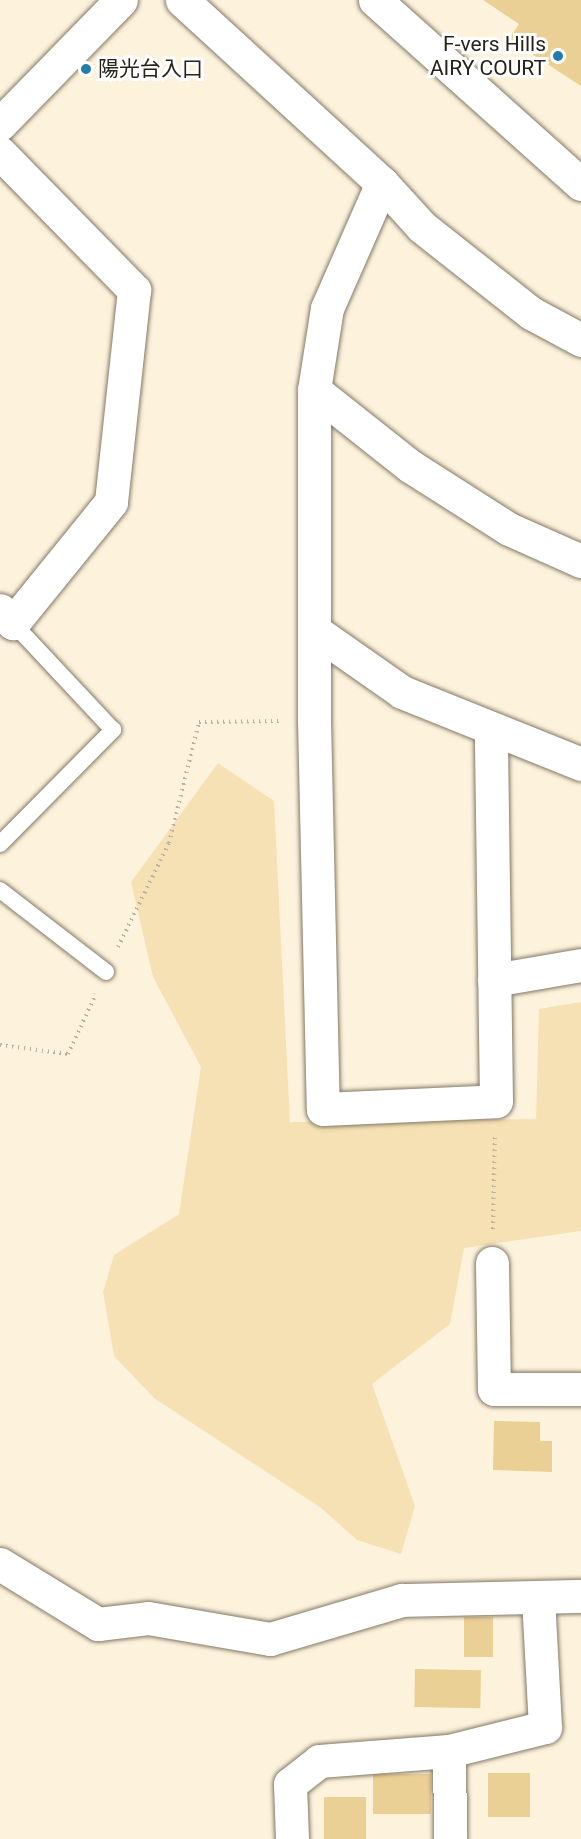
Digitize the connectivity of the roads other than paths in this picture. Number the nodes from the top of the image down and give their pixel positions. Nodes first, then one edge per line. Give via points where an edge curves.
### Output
1 (122, 0) edge
2 (182, 0) edge
3 (375, 0) edge
4 (0, 124) edge
5 (0, 153) edge
6 (382, 183) junction
7 (581, 184) edge
8 (581, 340) edge
9 (314, 390) junction
10 (581, 561) edge
11 (6, 617) edge
12 (315, 631) junction
13 (491, 730) junction
14 (581, 764) edge
15 (0, 844) edge
16 (0, 890) edge
17 (581, 965) edge
18 (106, 972) road end
19 (494, 980) junction
20 (492, 1263) road end
21 (581, 1389) edge
22 (0, 1564) edge
23 (581, 1596) edge
24 (538, 1597) junction
25 (449, 1751) junction
26 (292, 1839) edge
27 (450, 1839) edge

1 - 4 street
2 - 6 street
3 - 7 street
5 - 11 street via 134,290 111,502
6 - 8 street via 422,227 476,272
6 - 9 street via 327,308
9 - 10 street via 410,466 509,529
9 - 12 street
11 - 15 lane via 113,730
12 - 13 street via 402,692
12 - 19 street via 324,1109 496,1101
13 - 14 street
13 - 19 street
16 - 18 lane
17 - 19 street
20 - 21 street via 494,1389
22 - 24 street via 98,1624 148,1618 270,1639 402,1600
23 - 24 street
24 - 25 street via 545,1726
25 - 26 street via 319,1761 290,1784
25 - 27 street

